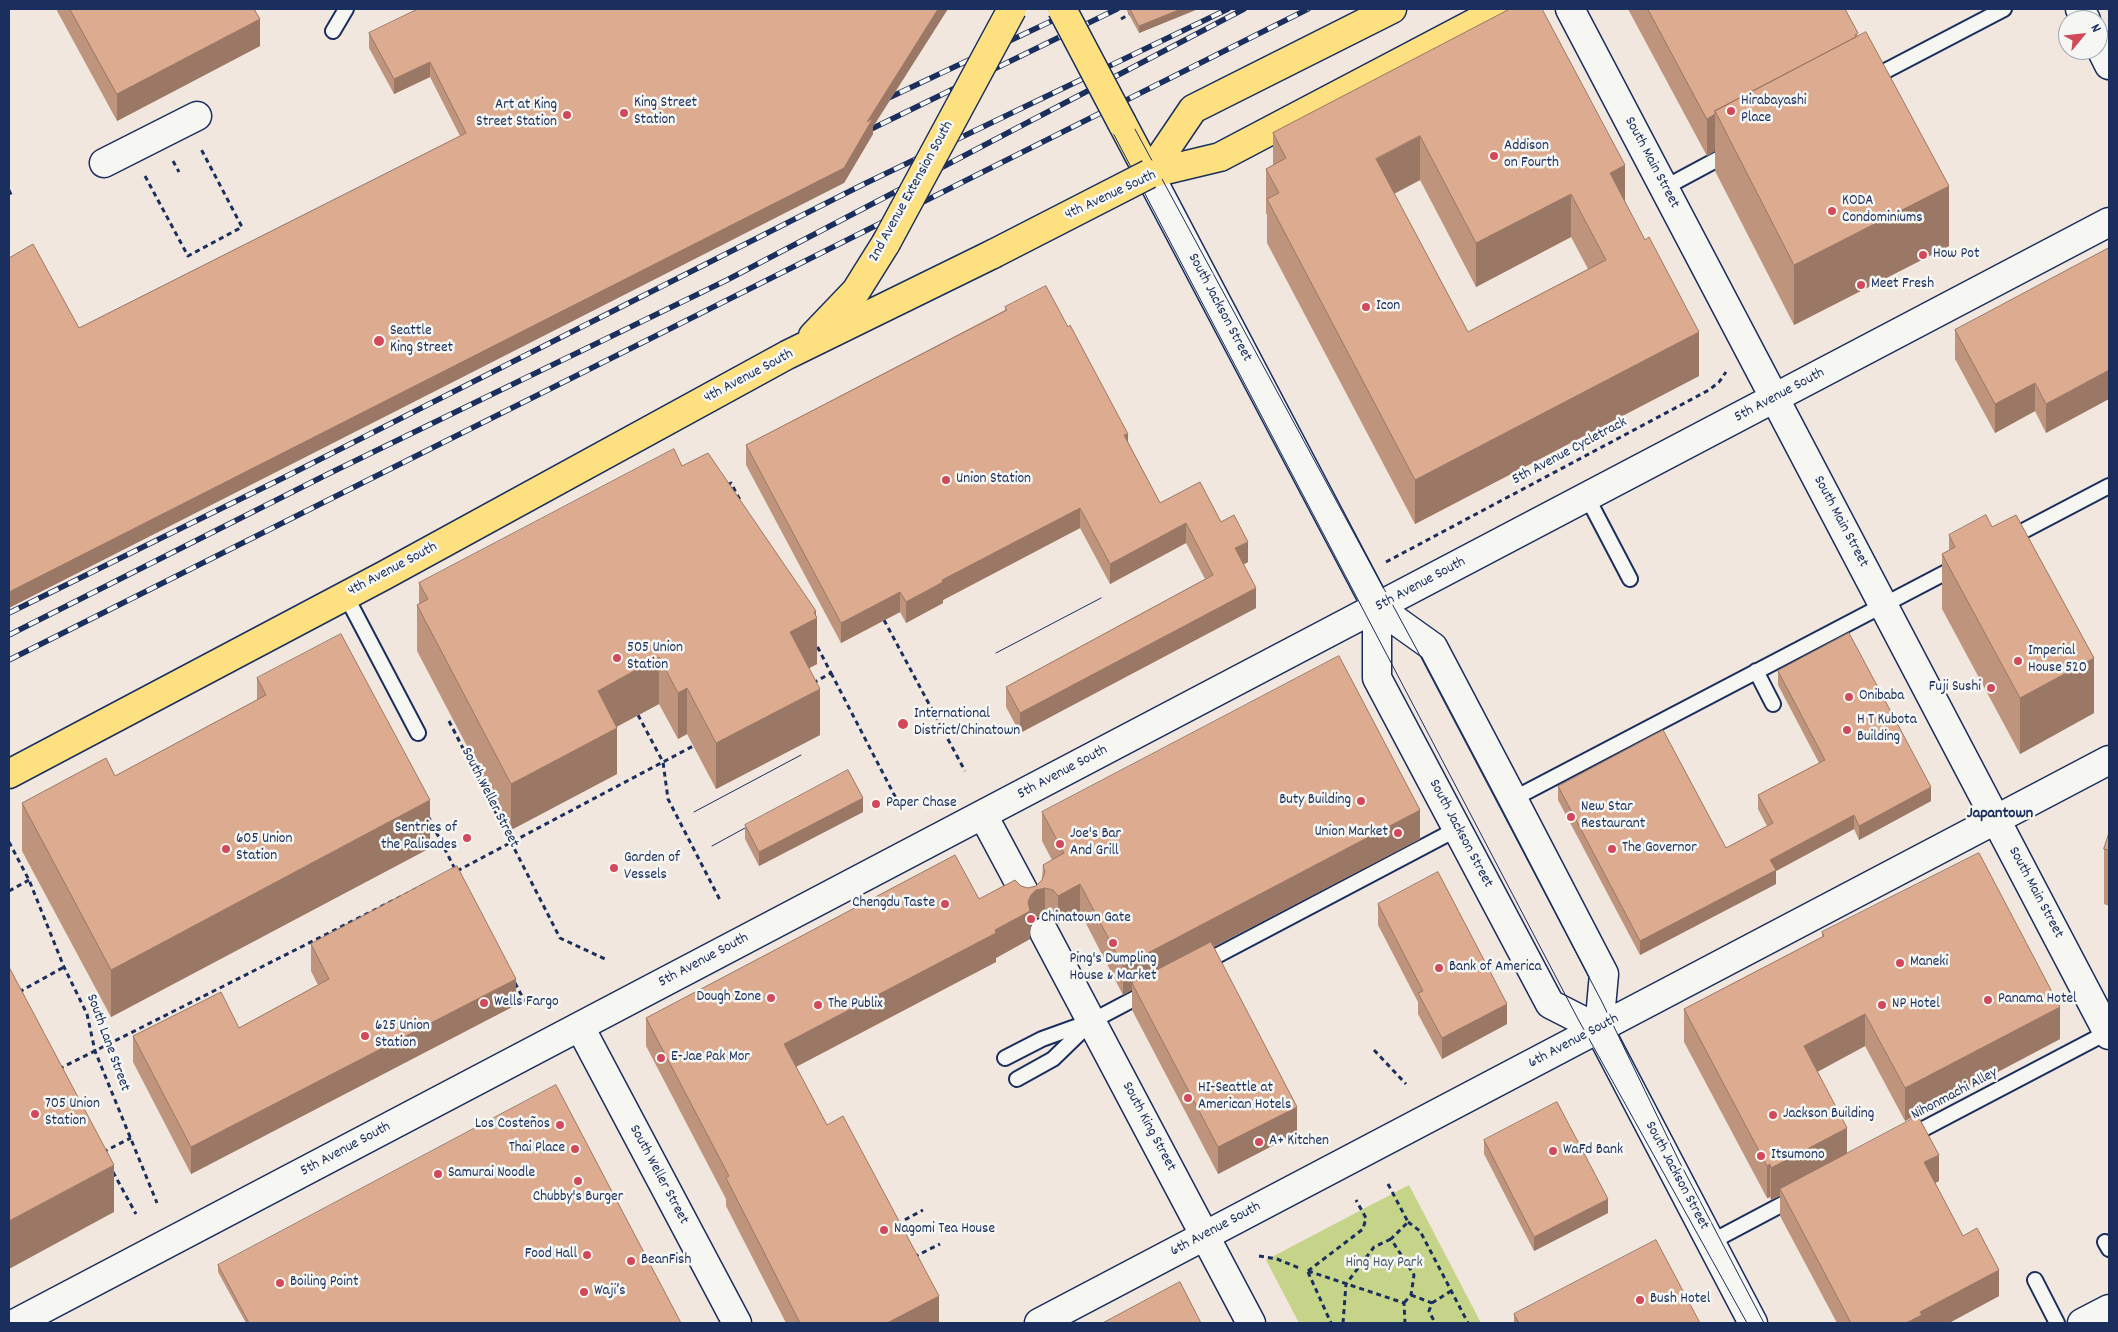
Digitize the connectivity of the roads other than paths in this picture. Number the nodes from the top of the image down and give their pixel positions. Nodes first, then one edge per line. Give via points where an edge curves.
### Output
1 (346, 9) edge
2 (1012, 9) edge
3 (1062, 9) edge
4 (1392, 9) edge
5 (1502, 9) edge
6 (1570, 9) edge
7 (2004, 9) edge
8 (333, 31) dead end
9 (1857, 86) edge
10 (197, 116) dead end
11 (1745, 145) edge
12 (104, 163) dead end
13 (1149, 174) junction
14 (1664, 188) junction
15 (2109, 222) edge
16 (787, 355) junction
17 (1775, 399) junction
18 (2109, 486) edge
19 (1587, 497) junction
20 (1993, 547) edge
21 (1967, 561) edge
22 (1630, 579) dead end
23 (346, 596) junction
24 (1883, 605) junction
25 (1377, 608) junction
26 (1756, 672) junction
27 (1773, 704) dead end
28 (418, 733) dead end
29 (2109, 760) edge
30 (9, 774) edge
31 (1513, 799) junction
32 (984, 815) junction
33 (1996, 820) junction
34 (1457, 829) junction
35 (1029, 901) edge
36 (1044, 932) dead end
37 (1192, 968) edge
38 (1165, 982) edge
39 (1092, 1021) junction
40 (580, 1027) junction
41 (1599, 1029) junction
42 (2109, 1034) edge
43 (1006, 1058) dead end
44 (1017, 1079) dead end
45 (1892, 1146) edge
46 (1805, 1192) edge
47 (1205, 1236) junction
48 (1710, 1242) junction
49 (2034, 1280) dead end
50 (2109, 1309) edge
51 (16, 1323) edge
52 (736, 1323) edge
53 (1039, 1323) edge
54 (1251, 1323) edge
55 (1753, 1323) edge
56 (2057, 1323) edge
57 (2082, 1323) edge

1 - 8 lane
2 - 16 main road, 2nd Avenue Extension South, bridge via 869,271 835,315
3 - 13 main road, South Jackson Street, bridge
4 - 13 main road via 1193,110
5 - 13 main road, 4th Avenue South via 1220,157
6 - 14 main road, South Main Street
7 - 9 lane
10 - 12 main road
11 - 14 lane
13 - 16 main road, 4th Avenue South, bridge via 885,309
13 - 25 main road, South Jackson Street
14 - 17 main road, South Main Street
15 - 17 main road, 5th Avenue South
16 - 23 main road, 4th Avenue South
17 - 19 main road, 5th Avenue South
17 - 24 main road, South Main Street
18 - 20 lane
19 - 22 lane
19 - 25 main road, 5th Avenue South
21 - 24 lane
23 - 28 lane
23 - 30 main road, 4th Avenue South
24 - 26 lane
24 - 33 main road, South Main Street
25 - 31 main road, South Jackson Street via 1433,647
25 - 32 main road, 5th Avenue South
25 - 34 main road, South Jackson Street via 1377,678
26 - 27 lane
26 - 31 lane
29 - 33 main road, 6th Avenue South
31 - 41 main road, South Jackson Street via 1604,974
32 - 35 main road
32 - 40 main road, 5th Avenue South
33 - 41 main road, 6th Avenue South
33 - 42 main road, South Main Street
34 - 37 lane
34 - 41 main road, South Jackson Street via 1550,1004
36 - 39 main road, South King Street
38 - 39 lane
39 - 43 lane via 1042,1039
39 - 44 lane via 1053,1059
39 - 47 main road, South King Street
40 - 51 main road, 5th Avenue South
40 - 52 main road, South Weller Street
41 - 47 main road, 6th Avenue South
41 - 48 main road, South Jackson Street
42 - 45 lane, Nihonmachi Alley
46 - 48 lane
47 - 53 main road, 6th Avenue South
47 - 54 main road, South King Street
48 - 55 main road, South Jackson Street
49 - 56 lane
50 - 57 main road

